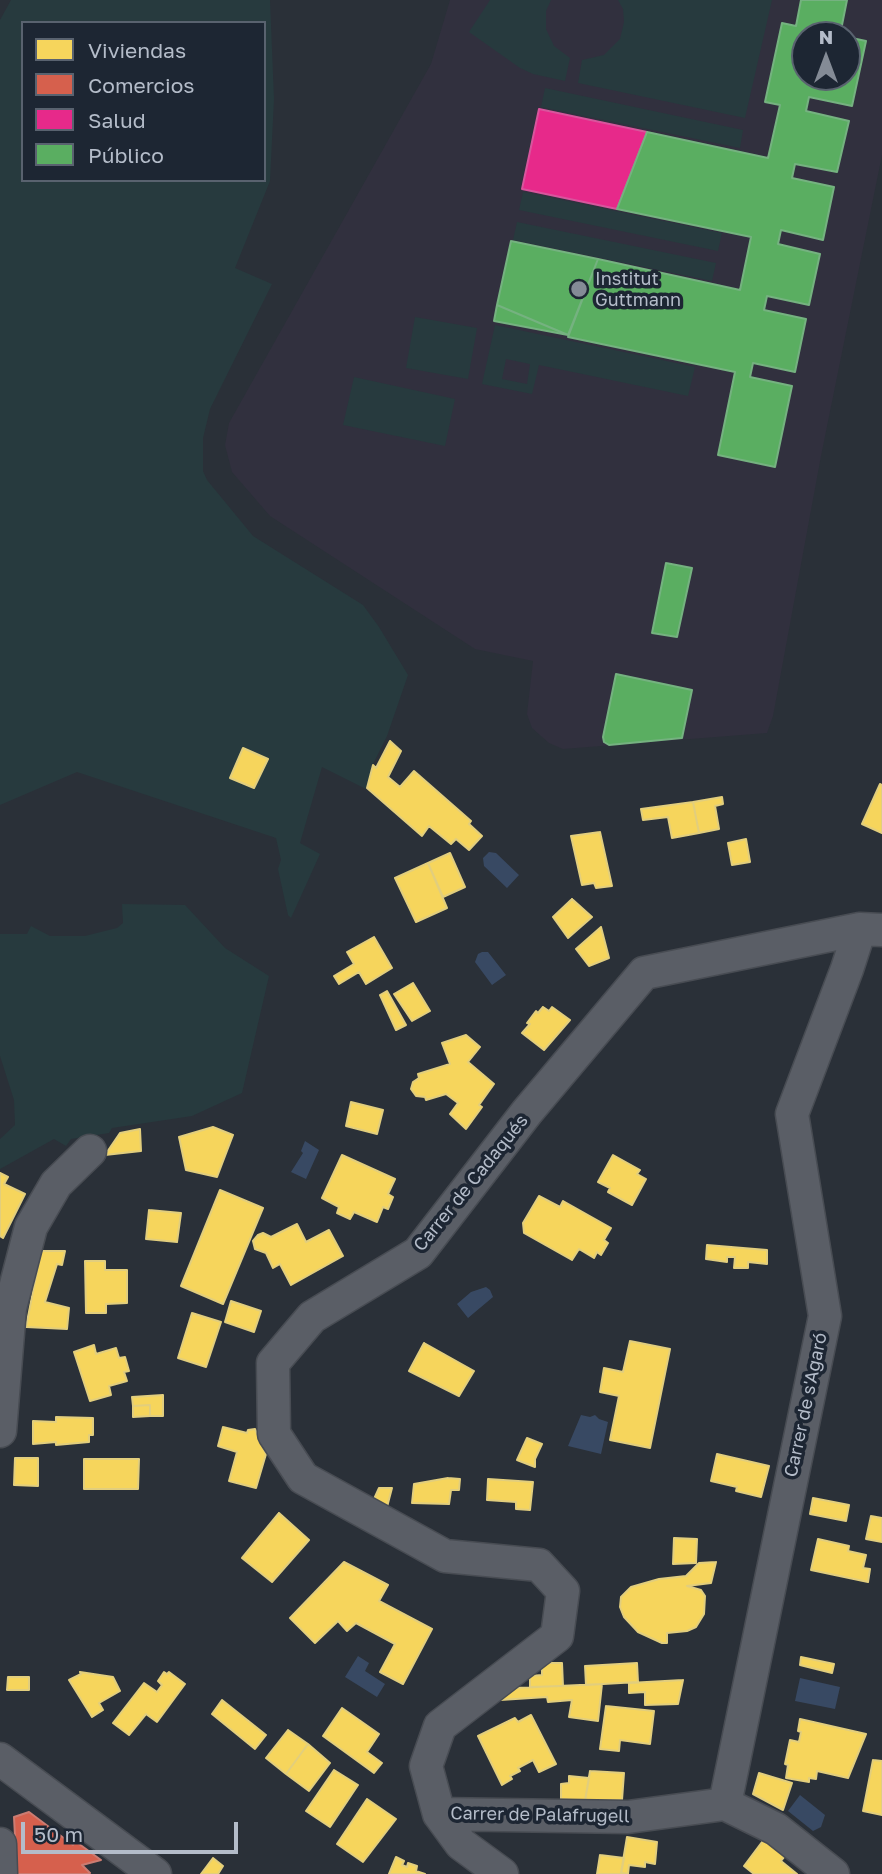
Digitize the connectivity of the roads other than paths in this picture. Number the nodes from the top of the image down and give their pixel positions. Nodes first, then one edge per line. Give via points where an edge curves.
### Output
1 (871, 930) edge
2 (90, 1151) dead end
3 (0, 1431) edge
4 (0, 1759) edge
5 (725, 1804) junction
6 (439, 1814) junction
7 (0, 1844) edge
8 (1, 1874) edge
9 (155, 1874) edge
10 (502, 1874) edge
11 (833, 1874) edge

1 - 5 street, Carrer de s'Agaró via 792,1114 825,1316
1 - 6 street, Carrer de Cadaqués via 644,973 527,1112 418,1253 312,1317 273,1363 274,1434 303,1478 445,1556 539,1565 563,1591 557,1636 440,1726 426,1766
2 - 3 street via 55,1184 31,1227 10,1308
4 - 9 street
5 - 6 street, Carrer de Palafrugell via 628,1817
5 - 11 street via 776,1829
6 - 10 street, Carrer de Cadaqués via 461,1844
7 - 8 street

